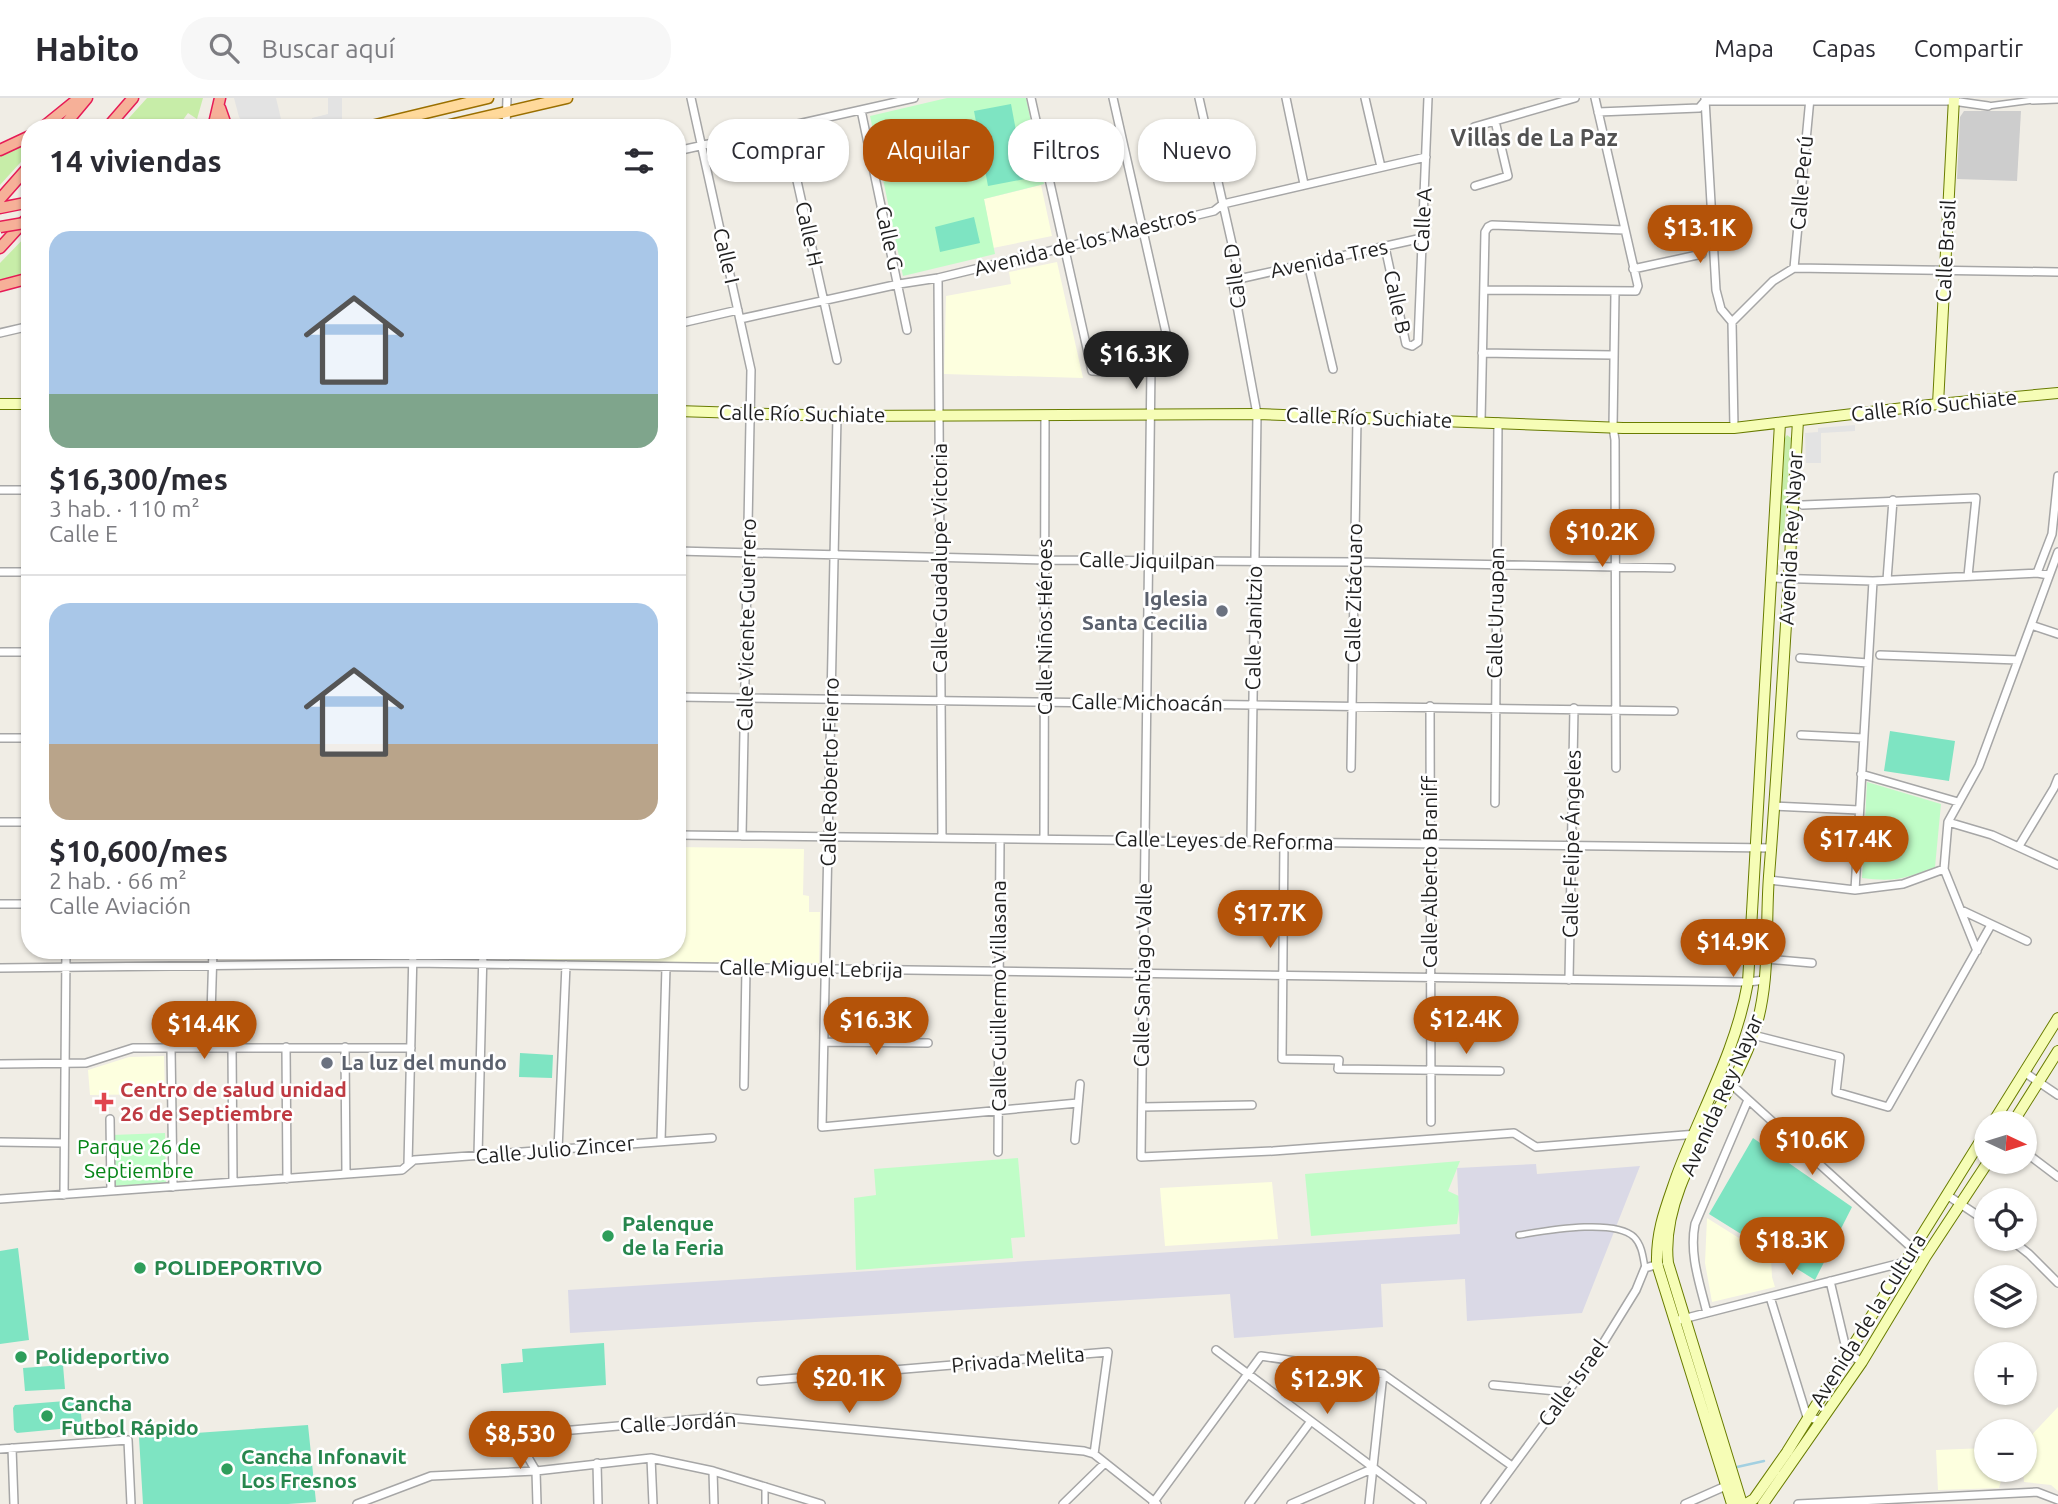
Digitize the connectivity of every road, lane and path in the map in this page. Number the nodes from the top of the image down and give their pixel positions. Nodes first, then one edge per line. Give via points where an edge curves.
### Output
1 (79, 98) edge
2 (87, 98) edge
3 (133, 98) edge
4 (488, 98) edge
5 (507, 98) edge
6 (567, 98) edge
7 (691, 98) edge
8 (914, 98) edge
9 (1031, 98) edge
10 (1113, 98) edge
11 (1199, 98) edge
12 (1286, 98) edge
13 (1365, 98) edge
14 (1428, 98) edge
15 (1575, 98) edge
16 (1595, 98) edge
17 (1705, 99) edge
18 (1810, 99) edge
19 (2058, 99) edge
20 (219, 100) edge
21 (900, 100) edge
22 (1953, 100) edge
23 (2033, 100) edge
24 (1988, 106) joint
25 (861, 110) junction
26 (1598, 112) junction
27 (506, 113) junction
28 (414, 117) junction
29 (52, 119) edge
30 (70, 119) edge
31 (115, 119) edge
32 (215, 119) edge
33 (222, 119) edge
34 (405, 119) edge
35 (412, 119) edge
36 (478, 119) edge
37 (506, 119) edge
38 (821, 119) edge
39 (1495, 121) junction
40 (1474, 127) dead end
41 (21, 140) edge
42 (707, 145) edge
43 (701, 146) junction
44 (686, 149) edge
45 (0, 150) edge
46 (1426, 157) junction
47 (1381, 167) junction
48 (21, 175) edge
49 (797, 182) edge
50 (1304, 184) junction
51 (1475, 186) dead end
52 (0, 199) edge
53 (21, 204) edge
54 (1223, 204) junction
55 (0, 208) edge
56 (21, 224) edge
57 (21, 225) edge
58 (0, 227) edge
59 (1141, 228) junction
60 (1625, 230) junction
61 (1422, 238) junction
62 (1385, 247) junction
63 (0, 248) edge
64 (1063, 248) junction
65 (1702, 254) dead end
66 (1308, 263) junction
67 (1794, 268) junction
68 (1633, 269) junction
69 (1945, 270) junction
70 (2058, 272) edge
71 (1237, 276) junction
72 (937, 278) junction
73 (21, 280) edge
74 (899, 284) junction
75 (0, 286) edge
76 (1484, 290) junction
77 (1615, 293) junction
78 (823, 300) junction
79 (738, 310) junction
80 (740, 318) junction
81 (686, 322) edge
82 (1732, 322) junction
83 (21, 328) edge
84 (907, 330) dead end
85 (0, 333) edge
86 (1418, 342) joint
87 (1482, 353) junction
88 (1613, 355) junction
89 (836, 360) dead end
90 (1151, 367) junction
91 (1333, 369) dead end
92 (2058, 393) edge
93 (0, 404) edge
94 (21, 404) edge
95 (1938, 404) junction
96 (686, 411) edge
97 (752, 414) junction
98 (1257, 414) junction
99 (1045, 415) junction
100 (1149, 415) junction
101 (837, 416) junction
102 (939, 416) junction
103 (1357, 418) junction
104 (1481, 421) junction
105 (1798, 421) junction
106 (1498, 422) junction
107 (1780, 423) junction
108 (1613, 427) junction
109 (1734, 428) junction
110 (2058, 476) edge
111 (21, 490) edge
112 (0, 491) edge
113 (1893, 500) junction
114 (1803, 505) dead end
115 (1774, 540) junction
116 (1791, 540) junction
117 (686, 551) edge
118 (749, 553) junction
119 (835, 554) junction
120 (2057, 556) edge
121 (940, 558) junction
122 (1045, 560) junction
123 (1147, 562) junction
124 (1255, 562) junction
125 (1355, 562) junction
126 (1497, 565) junction
127 (1616, 566) junction
128 (1671, 568) dead end
129 (0, 572) edge
130 (21, 572) edge
131 (2037, 573) junction
132 (2049, 575) junction
133 (1968, 576) junction
134 (1772, 578) junction
135 (1788, 578) junction
136 (1887, 580) junction
137 (1872, 581) junction
138 (2031, 625) junction
139 (2058, 634) edge
140 (0, 652) edge
141 (21, 652) edge
142 (1880, 655) dead end
143 (1800, 658) dead end
144 (2018, 660) junction
145 (1868, 663) junction
146 (686, 697) edge
147 (745, 698) junction
148 (831, 699) junction
149 (942, 700) junction
150 (1045, 701) junction
151 (1146, 703) junction
152 (1253, 704) junction
153 (1352, 705) junction
154 (1430, 706) junction
155 (1495, 708) junction
156 (1574, 708) junction
157 (1616, 709) junction
158 (1674, 711) dead end
159 (1801, 735) dead end
160 (21, 737) edge
161 (0, 738) edge
162 (1863, 738) junction
163 (1351, 768) dead end
164 (1616, 768) dead end
165 (1861, 774) junction
166 (2057, 782) edge
167 (1494, 803) dead end
168 (1958, 803) junction
169 (1774, 806) junction
170 (1859, 810) junction
171 (0, 822) edge
172 (21, 822) edge
173 (1948, 822) junction
174 (686, 835) edge
175 (742, 836) junction
176 (828, 837) junction
177 (942, 838) junction
178 (1000, 839) junction
179 (1044, 839) junction
180 (1144, 841) junction
181 (1251, 842) junction
182 (1284, 842) junction
183 (1430, 844) junction
184 (1572, 845) junction
185 (2019, 846) junction
186 (1755, 847) junction
187 (1772, 848) junction
188 (2058, 865) edge
189 (1944, 869) junction
190 (1769, 880) junction
191 (1855, 890) junction
192 (0, 904) edge
193 (21, 904) edge
194 (1961, 910) junction
195 (1992, 925) junction
196 (2026, 941) dead end
197 (1977, 951) junction
198 (66, 959) edge
199 (212, 959) edge
200 (413, 959) edge
201 (483, 959) edge
202 (1766, 959) junction
203 (413, 963) junction
204 (1812, 963) dead end
205 (483, 964) junction
206 (566, 965) junction
207 (212, 966) junction
208 (66, 967) junction
209 (666, 967) junction
210 (0, 968) edge
211 (746, 968) junction
212 (825, 969) junction
213 (999, 971) junction
214 (1143, 974) junction
215 (1284, 976) junction
216 (1430, 978) junction
217 (1569, 980) junction
218 (1765, 980) junction
219 (1748, 982) junction
220 (2058, 1018) edge
221 (1754, 1035) junction
222 (824, 1042) junction
223 (928, 1043) dead end
224 (209, 1047) junction
225 (232, 1047) junction
226 (286, 1047) junction
227 (345, 1047) junction
228 (171, 1048) junction
229 (411, 1048) junction
230 (2058, 1051) edge
231 (64, 1063) junction
232 (0, 1064) edge
233 (1431, 1069) junction
234 (1500, 1071) dead end
235 (2024, 1072) junction
236 (2039, 1081) junction
237 (1716, 1082) junction
238 (1080, 1084) dead end
239 (1731, 1084) junction
240 (744, 1086) dead end
241 (2058, 1095) edge
242 (1748, 1100) junction
243 (1078, 1103) junction
244 (1252, 1105) dead end
245 (1142, 1107) junction
246 (998, 1110) junction
247 (2000, 1111) edge
248 (2020, 1111) edge
249 (110, 1119) dead end
250 (1431, 1122) dead end
251 (1693, 1134) junction
252 (1705, 1134) junction
253 (712, 1138) dead end
254 (1075, 1140) dead end
255 (661, 1141) junction
256 (0, 1142) edge
257 (63, 1143) junction
258 (558, 1150) junction
259 (1974, 1151) edge
260 (998, 1152) dead end
261 (478, 1156) junction
262 (2037, 1161) edge
263 (405, 1168) junction
264 (346, 1174) junction
265 (1980, 1174) edge
266 (2058, 1177) edge
267 (288, 1179) junction
268 (233, 1182) junction
269 (173, 1187) junction
270 (111, 1191) junction
271 (64, 1195) junction
272 (1947, 1195) junction
273 (0, 1199) edge
274 (1961, 1204) junction
275 (1974, 1213) edge
276 (1519, 1235) dead end
277 (1913, 1249) junction
278 (2025, 1251) edge
279 (1926, 1256) junction
280 (1905, 1262) junction
281 (1663, 1264) junction
282 (1646, 1268) junction
283 (1919, 1269) junction
284 (1830, 1281) junction
285 (2058, 1283) edge
286 (1770, 1297) junction
287 (1707, 1313) junction
288 (1680, 1320) junction
289 (1216, 1350) dead end
290 (1847, 1353) junction
291 (1862, 1362) junction
292 (1248, 1374) junction
293 (1383, 1374) junction
294 (761, 1381) dead end
295 (1493, 1385) dead end
296 (1567, 1392) junction
297 (1807, 1417) junction
298 (1311, 1421) junction
299 (1822, 1421) junction
300 (12, 1448) junction
301 (0, 1449) edge
302 (1094, 1454) junction
303 (651, 1458) junction
304 (597, 1463) junction
305 (1105, 1463) junction
306 (1512, 1466) junction
307 (1374, 1468) junction
308 (536, 1471) junction
309 (713, 1471) junction
310 (1768, 1478) junction
311 (1731, 1483) junction
312 (765, 1486) junction
313 (1778, 1486) junction
314 (2058, 1500) edge
315 (817, 1503) edge
316 (1154, 1503) edge
317 (1753, 1503) edge
318 (14, 1504) edge
319 (131, 1504) edge
320 (357, 1504) edge
321 (537, 1504) edge
322 (598, 1504) edge
323 (653, 1504) edge
324 (714, 1504) edge
325 (765, 1504) edge
326 (1063, 1504) edge
327 (1249, 1504) edge
328 (1292, 1504) edge
329 (1369, 1504) edge
330 (1422, 1504) edge
331 (1485, 1504) edge
332 (1685, 1504) edge
333 (1732, 1504) edge
334 (1798, 1504) edge

1 - 29 highway
2 - 30 highway
3 - 31 highway
4 - 28 main road
5 - 27 street
6 - 27 main road
7 - 43 street, Calle I
8 - 21 street
9 - 64 street
10 - 59 street
11 - 54 street, Calle D
12 - 50 street
13 - 47 street
14 - 46 street, Calle A
15 - 39 street
16 - 26 street
17 - 18 street
17 - 26 street via 1699,108
17 - 82 street via 1716,290 1721,309
18 - 22 street
18 - 67 street, Calle Perú
19 - 23 street
20 - 32 highway
20 - 33 highway
21 - 25 street
22 - 24 street
22 - 69 main road, Calle Brasil
23 - 24 street
25 - 38 street
25 - 74 street, Calle G
26 - 60 street
27 - 36 main road
27 - 37 street
28 - 34 main road
28 - 35 main road
39 - 40 street
39 - 51 street via 1508,176
41 - 45 highway
42 - 43 street
43 - 44 street
43 - 79 street, Calle I
46 - 47 street, Avenida de los Maestros
46 - 61 street, Calle A
47 - 50 street, Avenida de los Maestros
48 - 52 highway
49 - 78 street, Calle H
50 - 54 street, Avenida de los Maestros
53 - 55 highway
54 - 59 street, Avenida de los Maestros via 1214,211
54 - 71 street, Calle D
56 - 58 highway, bridge
57 - 63 highway
59 - 64 street, Avenida de los Maestros
59 - 90 street via 1171,355 1166,364
60 - 68 street
60 - 76 street via 1492,225 1485,232
61 - 62 street, Avenida Tres
61 - 86 street, Calle A
62 - 66 street, Avenida Tres
62 - 86 street, Calle B via 1406,344
64 - 72 street, Avenida de los Maestros
64 - 90 street via 1092,372
65 - 68 street
66 - 71 street, Avenida Tres
66 - 91 street
67 - 69 street
67 - 82 street via 1773,281
68 - 77 street via 1636,291
69 - 70 street
69 - 95 main road, Calle Brasil
71 - 98 street, Calle D via 1233,284
72 - 74 street, Avenida de los Maestros
72 - 102 street, Calle Guadalupe Victoria
73 - 75 highway
74 - 78 street, Avenida de los Maestros
74 - 84 street, Calle G
76 - 77 street
76 - 87 street
77 - 88 street
78 - 80 street, Avenida de los Maestros
78 - 89 street, Calle H
79 - 80 street, Calle I
79 - 81 street
80 - 97 street, Calle I via 751,370
82 - 109 street
83 - 85 street
87 - 88 street
87 - 104 street
88 - 108 street
90 - 100 street, Calle Santiago Valle
92 - 95 main road, Calle Río Suchiate
93 - 94 main road
95 - 105 main road, Calle Río Suchiate
96 - 97 main road, Calle Río Suchiate
97 - 101 main road, Calle Río Suchiate
97 - 118 street, Calle Vicente Guerrero
98 - 100 main road, Calle Río Suchiate
98 - 103 main road, Calle Río Suchiate
98 - 124 street, Calle Janitzio
99 - 100 main road, Calle Río Suchiate
99 - 102 main road, Calle Río Suchiate
99 - 122 street, Calle Niños Héroes
100 - 123 street, Calle Santiago Valle
101 - 102 main road, Calle Río Suchiate
101 - 119 street, Calle Roberto Fierro
102 - 121 street, Calle Guadalupe Victoria
103 - 104 main road, Calle Río Suchiate
103 - 125 street, Calle Zitácuaro
104 - 106 main road, Calle Río Suchiate
105 - 107 main road, Calle Río Suchiate
105 - 116 main road, Avenida Rey Nayar
106 - 108 main road, Calle Río Suchiate
106 - 126 street, Calle Uruapan
107 - 109 main road, Calle Río Suchiate
107 - 115 main road, Avenida Rey Nayar
108 - 109 main road, Calle Río Suchiate
108 - 127 street
110 - 131 street via 2052,534
111 - 112 street
113 - 114 street
113 - 133 street via 1976,498
113 - 136 street
115 - 116 main road
115 - 134 main road, Avenida Rey Nayar
116 - 135 main road, Avenida Rey Nayar
117 - 118 street, Calle Jiquilpan
118 - 119 street, Calle Jiquilpan
118 - 147 street, Calle Vicente Guerrero
119 - 121 street, Calle Jiquilpan
119 - 148 street, Calle Roberto Fierro
120 - 132 street
121 - 122 street, Calle Jiquilpan
121 - 149 street, Calle Guadalupe Victoria
122 - 123 street, Calle Jiquilpan
122 - 150 street, Calle Niños Héroes
123 - 124 street, Calle Jiquilpan
123 - 151 street, Calle Santiago Valle
124 - 125 street, Calle Jiquilpan
124 - 152 street, Calle Janitzio
125 - 126 street, Calle Jiquilpan
125 - 153 street, Calle Zitácuaro
126 - 127 street, Calle Jiquilpan
126 - 155 street, Calle Uruapan
127 - 128 street, Calle Jiquilpan
127 - 157 street
129 - 130 street
131 - 132 street
131 - 133 street
132 - 138 street
133 - 136 street
134 - 135 street
134 - 186 main road, Avenida Rey Nayar
135 - 137 street
135 - 169 main road, Avenida Rey Nayar
136 - 137 street
137 - 145 street
138 - 139 street
138 - 144 street
140 - 141 street
142 - 144 street
143 - 145 street
144 - 168 street via 1979,766
145 - 162 street
146 - 147 street, Calle Michoacán
147 - 148 street, Calle Michoacán
147 - 175 street, Calle Vicente Guerrero
148 - 149 street, Calle Michoacán
148 - 176 street, Calle Roberto Fierro
149 - 150 street, Calle Michoacán
149 - 177 street, Calle Guadalupe Victoria
150 - 151 street, Calle Michoacán
150 - 179 street, Calle Niños Héroes
151 - 152 street, Calle Michoacán
151 - 180 street, Calle Santiago Valle
152 - 153 street, Calle Michoacán
152 - 181 street, Calle Janitzio
153 - 154 street, Calle Michoacán
153 - 163 street, Calle Zitácuaro
154 - 155 street, Calle Michoacán
154 - 183 street, Calle Alberto Braniff
155 - 156 street, Calle Michoacán
155 - 167 street, Calle Uruapan
156 - 157 street, Calle Michoacán
156 - 184 street, Calle Felipe Ángeles
157 - 158 street, Calle Michoacán
157 - 164 street
159 - 162 street
160 - 161 street
162 - 165 street
165 - 168 street
165 - 170 street
166 - 185 street
168 - 173 street
169 - 170 street
169 - 187 main road, Avenida Rey Nayar
170 - 191 street
171 - 172 street
173 - 185 street
173 - 189 street
174 - 175 street, Calle Leyes de Reforma
175 - 176 street, Calle Leyes de Reforma
176 - 177 street, Calle Leyes de Reforma
176 - 212 street, Calle Roberto Fierro
177 - 178 street, Calle Leyes de Reforma
178 - 179 street, Calle Leyes de Reforma
178 - 213 street, Calle Guillermo Villasana
179 - 180 street, Calle Leyes de Reforma
180 - 181 street, Calle Leyes de Reforma
180 - 214 street, Calle Santiago Valle
181 - 182 street, Calle Leyes de Reforma
182 - 183 street, Calle Leyes de Reforma
182 - 215 street
183 - 184 street, Calle Leyes de Reforma
183 - 216 street, Calle Alberto Braniff
184 - 186 street, Calle Leyes de Reforma
184 - 217 street, Calle Felipe Ángeles
185 - 188 street
186 - 187 street, Calle Leyes de Reforma
186 - 219 main road, Avenida Rey Nayar
187 - 190 main road, Avenida Rey Nayar
189 - 191 street via 1903,884
189 - 194 street
190 - 191 street
190 - 202 main road, Avenida Rey Nayar
192 - 193 street
194 - 195 street
194 - 197 street
195 - 196 street
195 - 197 street
197 - 221 street via 1888,1107 1836,1092 1840,1057
198 - 208 street
199 - 207 street
200 - 203 street
201 - 205 street
202 - 204 street
202 - 218 main road, Avenida Rey Nayar
203 - 205 street, Calle Miguel Lebrija
203 - 207 street, Calle Miguel Lebrija
203 - 229 street
205 - 206 street, Calle Miguel Lebrija
205 - 261 street
206 - 209 street, Calle Miguel Lebrija
206 - 258 street
207 - 208 street, Calle Miguel Lebrija
207 - 224 street
208 - 210 street, Calle Miguel Lebrija
208 - 231 street
209 - 211 street, Calle Miguel Lebrija
209 - 255 street
211 - 212 street, Calle Miguel Lebrija
211 - 240 street
212 - 213 street, Calle Miguel Lebrija
212 - 222 street, Calle Roberto Fierro
213 - 214 street, Calle Miguel Lebrija
213 - 246 street, Calle Guillermo Villasana
214 - 215 street, Calle Miguel Lebrija
214 - 245 street, Calle Santiago Valle
215 - 216 street, Calle Miguel Lebrija
215 - 233 street via 1282,1059 1339,1060 1338,1069
216 - 217 street, Calle Miguel Lebrija
216 - 233 street, Calle Alberto Braniff
217 - 219 street, Calle Miguel Lebrija
218 - 219 street, Calle Miguel Lebrija
218 - 221 main road, Avenida Rey Nayar
219 - 237 main road, Avenida Rey Nayar via 1737,1032
220 - 235 main road
221 - 239 main road, Avenida Rey Nayar
222 - 223 street
222 - 246 street, Calle Roberto Fierro via 822,1127
224 - 225 street
224 - 228 street
225 - 226 street
225 - 268 street
226 - 227 street
226 - 267 street
227 - 229 street
227 - 264 street
228 - 231 street via 133,1048 86,1063
228 - 269 street
229 - 263 street
230 - 236 main road
231 - 232 street
231 - 257 street
233 - 234 street
233 - 250 street, Calle Alberto Braniff
235 - 236 street
235 - 247 main road
236 - 241 street
236 - 248 main road
237 - 239 street
237 - 251 main road, Avenida Rey Nayar
238 - 243 street
239 - 242 street
239 - 252 main road, Avenida Rey Nayar
242 - 277 street
242 - 287 street, Avenida Rey Nayar via 1695,1224 1694,1257
243 - 246 street
243 - 254 street
244 - 245 street
245 - 251 street, Calle Santiago Valle via 1141,1157 1514,1133 1536,1147
246 - 260 street, Calle Guillermo Villasana
249 - 270 street
251 - 252 street
251 - 281 main road, Avenida Rey Nayar via 1661,1220 1656,1242
252 - 281 main road, Avenida Rey Nayar via 1668,1223
253 - 255 street, Calle Julio Zincer
255 - 258 street, Calle Julio Zincer
256 - 257 street
257 - 271 street
258 - 261 street, Calle Julio Zincer
259 - 272 main road, Avenida de la Cultura
261 - 263 street, Calle Julio Zincer via 414,1160
262 - 266 street
263 - 264 street, Calle Julio Zincer
264 - 267 street, Calle Julio Zincer
265 - 274 main road, Avenida de la Cultura
267 - 268 street, Calle Julio Zincer
268 - 269 street, Calle Julio Zincer
269 - 270 street, Calle Julio Zincer
270 - 271 street, Calle Julio Zincer
271 - 273 street, Calle Julio Zincer
272 - 274 street
272 - 277 main road, Avenida de la Cultura
274 - 275 street
274 - 279 main road, Avenida de la Cultura
276 - 282 street via 1617,1228 1634,1237
277 - 279 street
277 - 280 main road, Avenida de la Cultura
278 - 285 street
279 - 283 main road, Avenida de la Cultura
280 - 283 street
280 - 284 street
280 - 290 main road, Avenida de la Cultura
281 - 282 street
281 - 288 main road, Avenida Rey Nayar
282 - 296 street, Calle Israel via 1602,1345
283 - 291 main road, Avenida de la Cultura
284 - 286 street
284 - 290 street
286 - 287 street
286 - 297 street
287 - 288 street
288 - 311 main road, Avenida Rey Nayar
289 - 292 street
290 - 291 street
290 - 297 main road, Avenida de la Cultura
291 - 299 main road, Avenida de la Cultura
292 - 293 street via 1261,1356
292 - 298 street
292 - 316 street
293 - 306 street
293 - 307 street
294 - 302 street, Privada Melita via 1108,1352
295 - 296 street
296 - 306 street, Calle Israel
297 - 299 street
297 - 310 main road, Avenida de la Cultura
298 - 307 street
298 - 327 street
299 - 313 main road, Avenida de la Cultura
300 - 301 street
300 - 318 street
300 - 319 street via 128,1440
302 - 305 street
302 - 308 street, Calle Jordán via 721,1417 515,1435
303 - 304 street
303 - 309 street
303 - 323 street
304 - 308 street
304 - 322 street
305 - 316 street
305 - 326 street
306 - 331 street, Calle Israel
307 - 328 street
307 - 329 street
307 - 330 street
308 - 320 street via 431,1476
308 - 321 street
309 - 312 street
309 - 324 street
310 - 313 main road
310 - 317 main road, Avenida de la Cultura
311 - 317 main road, Avenida Rey Nayar
311 - 332 street
311 - 333 main road, Avenida Rey Nayar
312 - 315 street
312 - 325 street
313 - 317 main road, Avenida de la Cultura
314 - 334 street via 2037,1493

